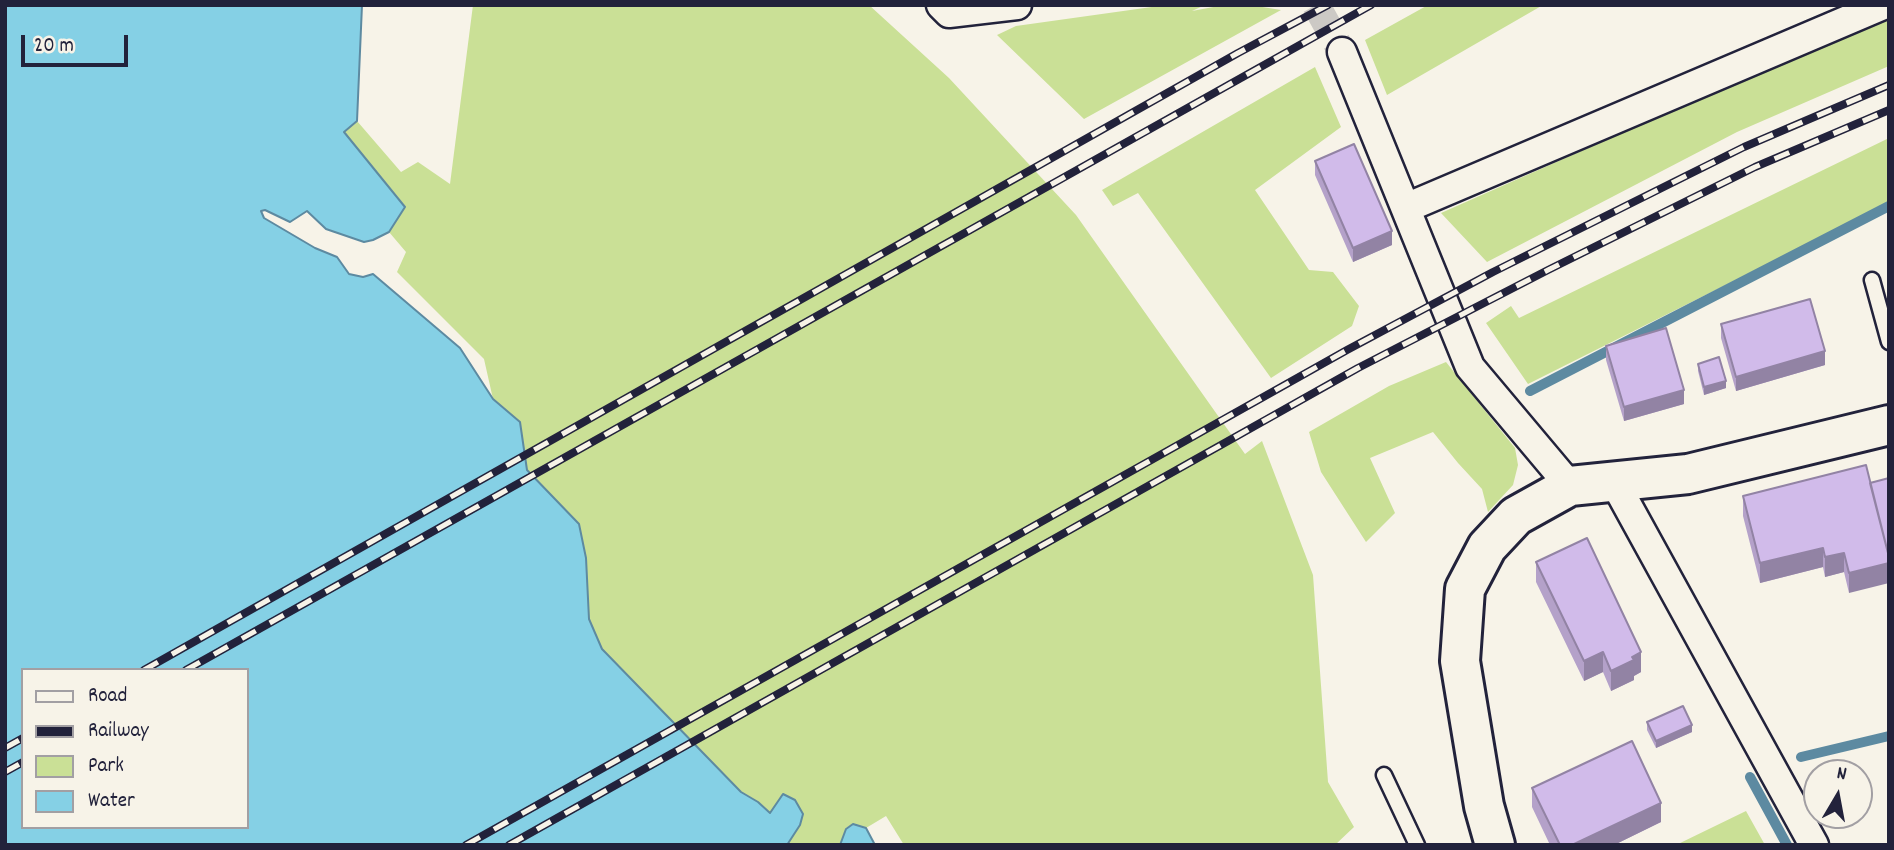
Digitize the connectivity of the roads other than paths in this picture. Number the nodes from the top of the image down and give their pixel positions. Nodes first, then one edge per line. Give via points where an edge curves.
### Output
1 (941, 5) edge
2 (1017, 5) edge
3 (1883, 5) edge
4 (1342, 52) tunnel mouth
5 (1406, 208) junction
6 (1872, 280) dead end
7 (1889, 342) edge
8 (1889, 425) edge
9 (1615, 484) junction
10 (1570, 486) junction
11 (1384, 775) dead end
12 (1417, 845) edge
13 (1495, 845) edge
14 (1814, 845) edge

1 - 2 street via 949,13
3 - 5 street
4 - 5 street
5 - 10 street via 1470,367
6 - 7 lane
8 - 9 street via 1688,474
9 - 10 street
9 - 14 street
10 - 13 street via 1516,516 1488,547 1465,589 1460,661 1484,806
11 - 12 lane

